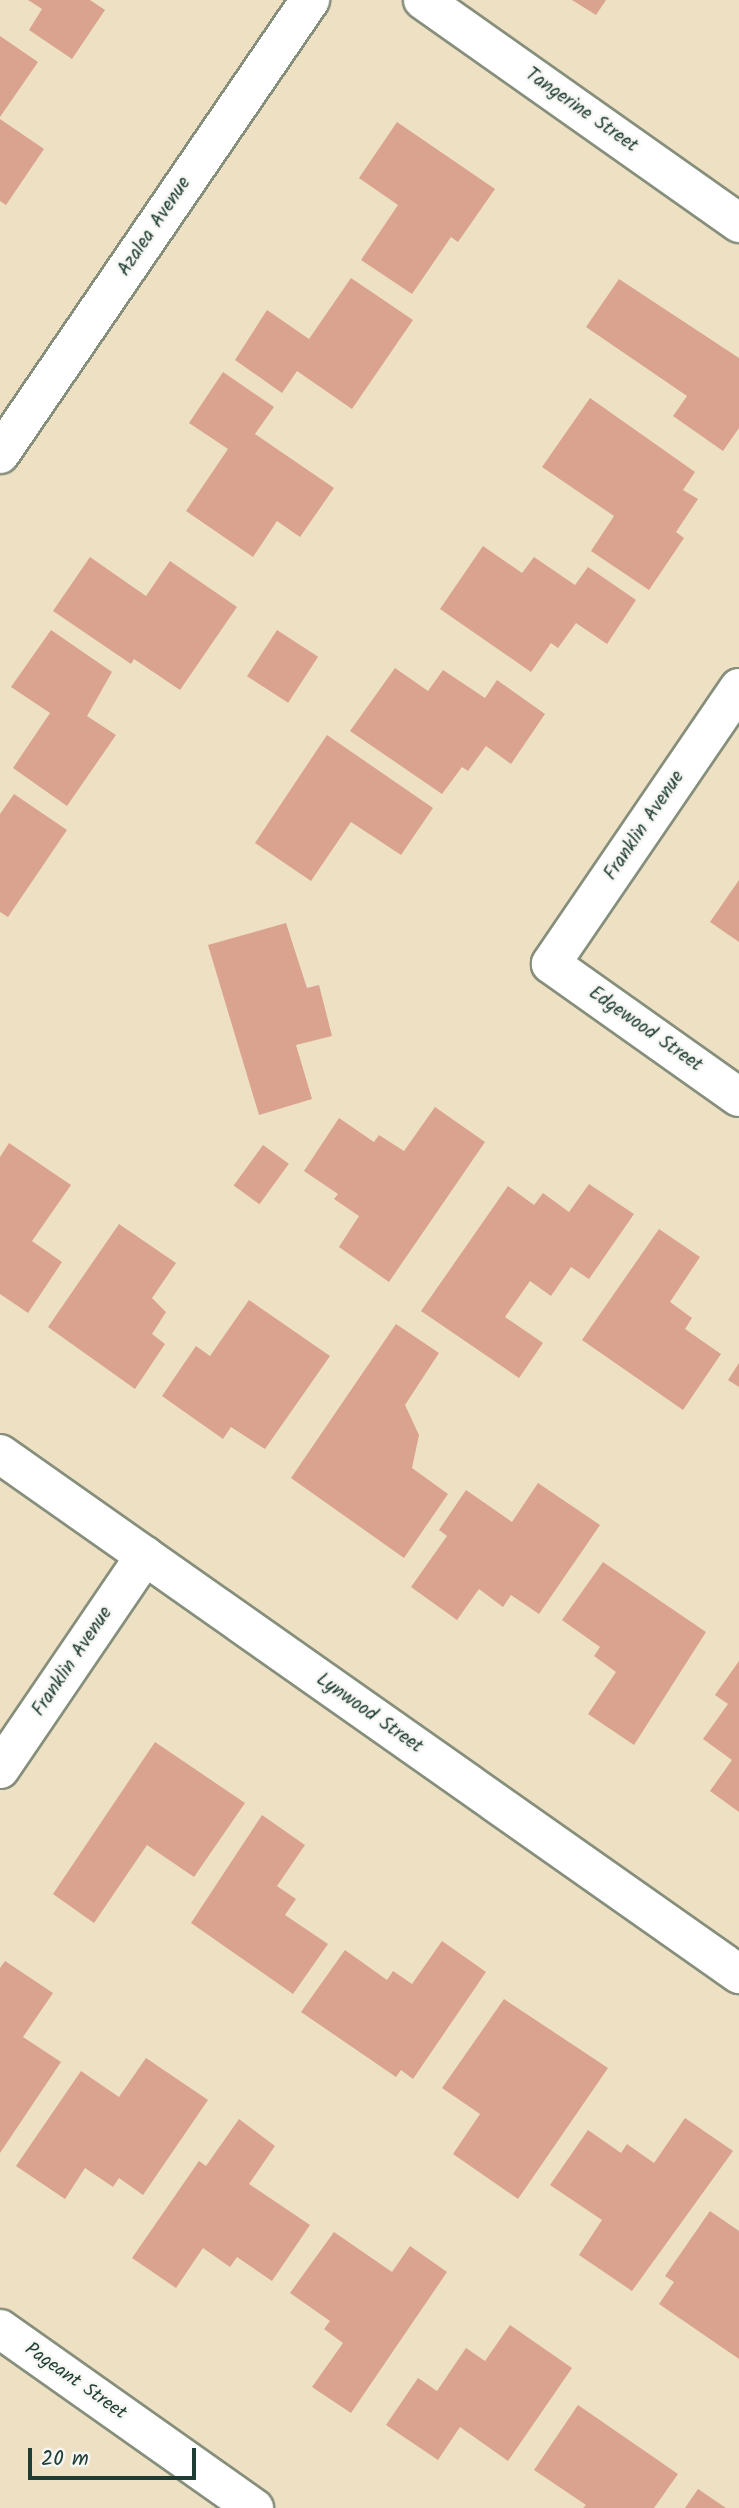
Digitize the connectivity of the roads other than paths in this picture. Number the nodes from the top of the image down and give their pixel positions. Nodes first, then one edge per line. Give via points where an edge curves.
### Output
1 (310, 0) edge
2 (423, 0) edge
3 (739, 223) edge
4 (0, 454) edge
5 (739, 688) edge
6 (551, 964) joint
7 (739, 1097) edge
8 (0, 1454) edge
9 (145, 1556) junction
10 (0, 1769) edge
11 (739, 1974) edge
12 (0, 2329) edge
13 (254, 2508) edge

1 - 4 street, Azalea Avenue
2 - 3 street, Tangerine Street
5 - 6 street, Franklin Avenue
6 - 7 street, Edgewood Street
8 - 9 street, Lynwood Street
9 - 10 street, Franklin Avenue
9 - 11 street, Lynwood Street
12 - 13 street, Pageant Street

